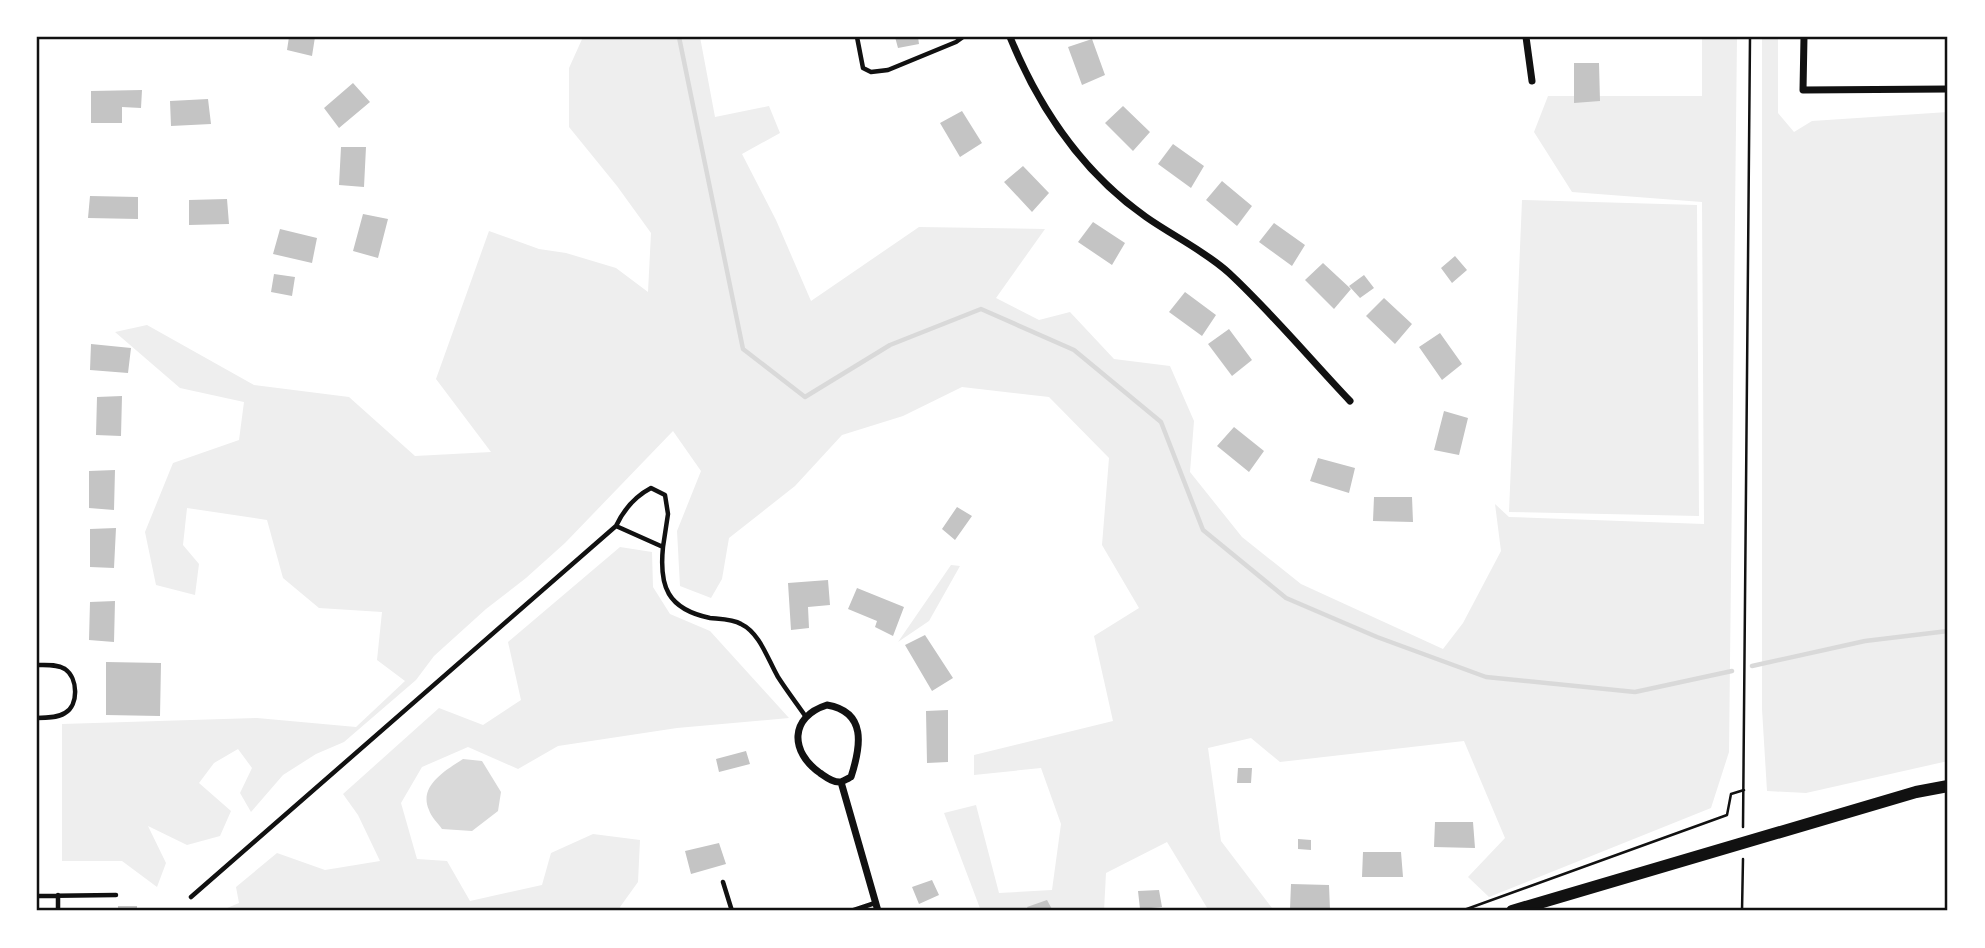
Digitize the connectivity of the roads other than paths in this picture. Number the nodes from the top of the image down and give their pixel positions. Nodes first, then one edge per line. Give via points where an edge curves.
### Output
1 (857, 37) edge
2 (962, 37) edge
3 (1010, 37) edge
4 (1525, 37) edge
5 (1804, 37) edge
6 (1532, 81) dead end
7 (1948, 89) edge
8 (1350, 401) dead end
9 (616, 526) junction
10 (663, 547) junction
11 (37, 665) edge
12 (806, 717) junction
13 (37, 718) edge
14 (841, 782) junction
15 (1948, 786) edge
16 (723, 882) dead end
17 (58, 895) junction
18 (116, 895) dead end
19 (37, 896) edge
20 (191, 897) dead end
21 (877, 907) edge
22 (58, 911) edge
23 (732, 911) edge
24 (851, 911) edge
25 (1512, 911) edge

1 - 2 lane via 863,68 871,72 888,70
3 - 8 street via 1045,107 1105,183 1228,272
4 - 6 street
5 - 7 street via 1803,90
9 - 10 lane
9 - 10 lane via 623,511 651,488 665,495 668,514
9 - 20 lane
10 - 12 lane via 661,570 667,593 682,608 741,624 755,636
11 - 13 lane via 57,666 75,681 71,708 56,717
12 - 14 street via 797,740 800,752 816,771
12 - 14 street via 827,705 849,713 855,722 856,760 851,776
14 - 21 street
15 - 25 main road
16 - 23 lane
17 - 18 lane
17 - 19 lane
17 - 22 lane
21 - 24 lane

